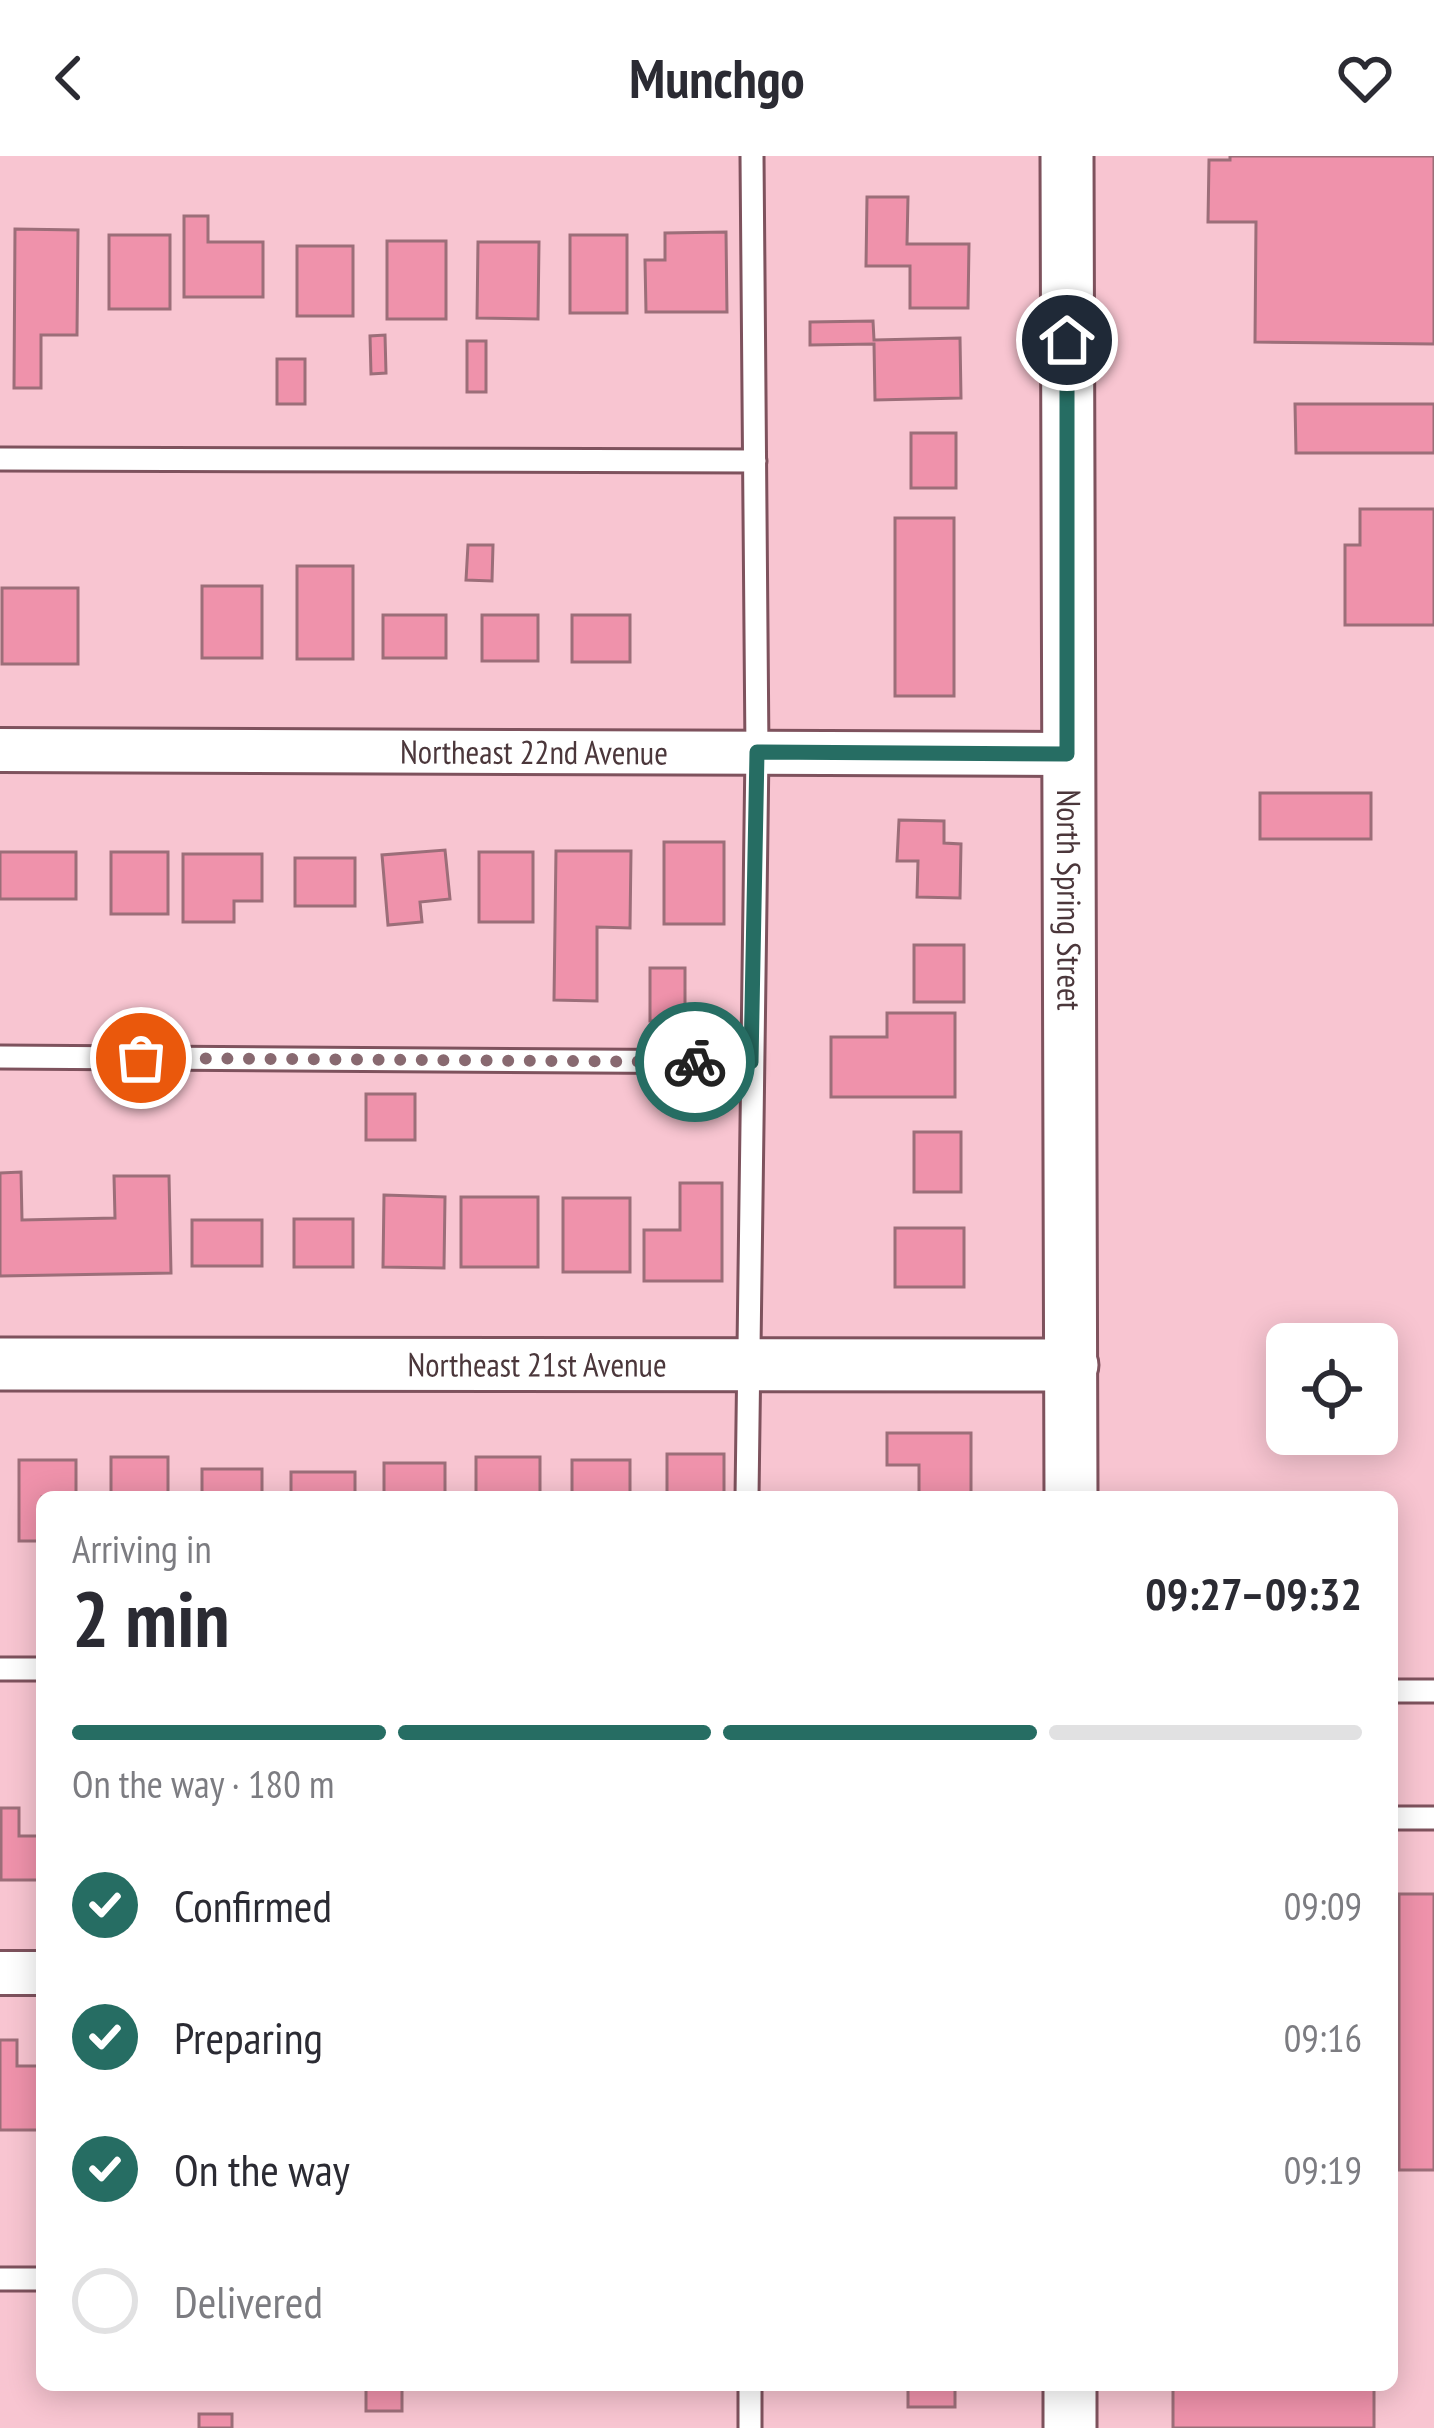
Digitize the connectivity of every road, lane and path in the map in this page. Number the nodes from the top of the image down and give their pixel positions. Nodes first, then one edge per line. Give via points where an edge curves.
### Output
1 (752, 156) edge
2 (1067, 156) edge
3 (0, 458) edge
4 (754, 461) junction
5 (0, 750) edge
6 (757, 752) junction
7 (1067, 754) junction
8 (0, 1057) edge
9 (751, 1062) junction
10 (0, 1364) edge
11 (746, 1365) junction
12 (1072, 1365) junction
13 (747, 1491) edge
14 (1071, 1491) edge
15 (0, 1669) edge
16 (36, 1669) edge
17 (1398, 1691) edge
18 (1434, 1691) edge
19 (1398, 1818) edge
20 (1434, 1818) edge
21 (0, 1973) edge
22 (36, 1973) edge
23 (0, 2279) edge
24 (36, 2279) edge
25 (750, 2391) edge
26 (1070, 2391) edge
27 (750, 2428) edge
28 (1070, 2428) edge

1 - 4 lane
2 - 7 street, North Spring Street
3 - 4 lane
4 - 6 lane
5 - 6 street, Northeast 22nd Avenue
6 - 7 street, Northeast 22nd Avenue
6 - 9 lane
7 - 12 street, North Spring Street
8 - 9 lane
9 - 11 lane
10 - 11 street, Northeast 21st Avenue
11 - 12 street, Northeast 21st Avenue
11 - 13 lane
12 - 14 street, North Spring Street
15 - 16 lane
17 - 18 lane
19 - 20 lane
21 - 22 street
23 - 24 lane
25 - 27 lane
26 - 28 street

